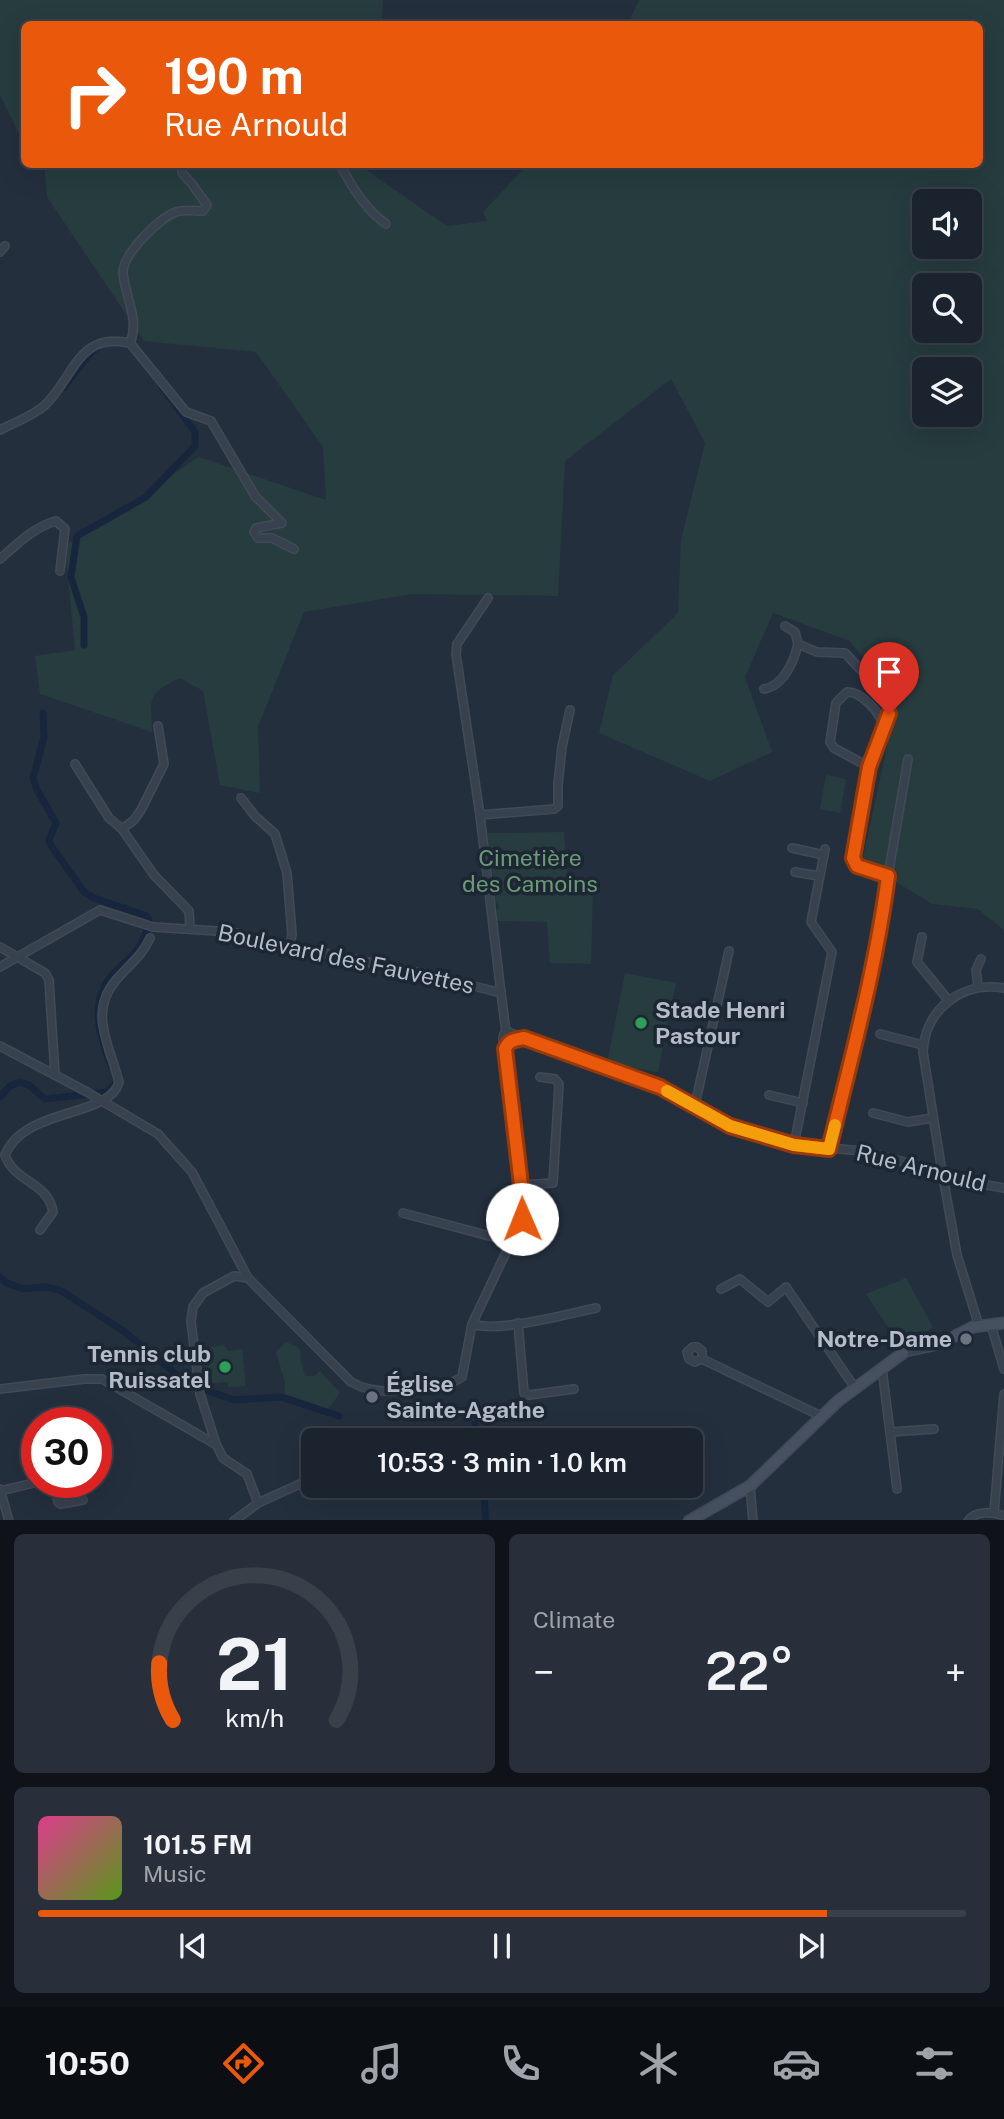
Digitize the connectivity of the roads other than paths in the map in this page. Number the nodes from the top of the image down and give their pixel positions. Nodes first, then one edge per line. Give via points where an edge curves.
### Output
1 (183, 168) edge
2 (342, 168) edge
3 (386, 224) dead end
4 (130, 344) junction
5 (0, 430) edge
6 (294, 549) dead end
7 (0, 559) edge
8 (60, 571) dead end
9 (488, 598) dead end
10 (785, 626) dead end
11 (798, 644) junction
12 (764, 689) dead end
13 (570, 710) dead end
14 (158, 726) dead end
15 (882, 733) junction
16 (908, 758) dead end
17 (75, 764) dead end
18 (869, 767) junction
19 (241, 798) dead end
20 (480, 815) junction
21 (122, 828) junction
22 (792, 848) dead end
23 (796, 872) dead end
24 (820, 876) junction
25 (888, 876) junction
26 (190, 929) junction
27 (922, 937) dead end
28 (150, 938) dead end
29 (290, 946) junction
30 (0, 947) edge
31 (729, 951) dead end
32 (18, 957) junction
33 (981, 959) dead end
34 (0, 967) edge
35 (978, 986) junction
36 (1004, 988) edge
37 (501, 993) junction
38 (949, 1001) junction
39 (880, 1034) dead end
40 (508, 1039) junction
41 (923, 1045) junction
42 (0, 1046) edge
43 (55, 1076) junction
44 (540, 1077) dead end
45 (769, 1095) dead end
46 (98, 1099) junction
47 (803, 1102) junction
48 (695, 1105) junction
49 (873, 1113) dead end
50 (932, 1118) junction
51 (794, 1145) junction
52 (829, 1149) junction
53 (942, 1174) junction
54 (521, 1185) junction
55 (1004, 1188) edge
56 (403, 1213) dead end
57 (40, 1230) dead end
58 (512, 1241) junction
59 (248, 1278) junction
60 (721, 1289) dead end
61 (596, 1308) dead end
62 (518, 1323) junction
63 (1004, 1323) edge
64 (472, 1324) junction
65 (991, 1325) junction
66 (979, 1326) junction
67 (955, 1336) joint
68 (904, 1353) joint
69 (702, 1359) dead end
70 (882, 1368) junction
71 (1004, 1369) edge
72 (855, 1388) junction
73 (574, 1389) dead end
74 (0, 1390) edge
75 (1004, 1394) edge
76 (821, 1416) junction
77 (934, 1429) dead end
78 (890, 1432) junction
79 (216, 1444) junction
80 (301, 1483) edge
81 (21, 1486) edge
82 (750, 1486) junction
83 (897, 1489) dead end
84 (0, 1490) edge
85 (57, 1498) edge
86 (83, 1500) dead end
87 (258, 1503) junction
88 (994, 1513) junction
89 (1004, 1516) edge
90 (9, 1520) edge
91 (235, 1520) edge
92 (690, 1520) edge
93 (753, 1520) edge
94 (969, 1520) edge

1 - 4 street via 207,205 203,211 178,211 165,217 129,254 123,271 133,308
2 - 3 street via 376,217
4 - 5 street via 102,342 89,348 43,407
4 - 6 street via 186,412 211,421 255,496 279,518 282,523 257,528 258,538 272,538
7 - 8 street via 55,521 65,529
9 - 20 street via 457,644 456,654
10 - 11 street via 794,632
11 - 12 street via 789,667 774,686
11 - 15 street via 850,657 890,701
13 - 20 street via 558,806
14 - 21 street via 164,764 141,810
15 - 18 street
15 - 18 street via 880,718 857,693 840,697 830,742
16 - 25 street
17 - 21 street via 109,818
18 - 25 street via 853,858 863,869
19 - 29 street via 275,834 287,873
20 - 37 street
21 - 26 street via 154,875 189,911
22 - 24 street via 824,852
23 - 24 street
24 - 47 street via 811,922 832,952
25 - 52 street via 858,1032
26 - 29 street, Boulevard des Fauvettes via 233,932 278,947
26 - 32 street, Boulevard des Fauvettes via 149,926 100,910
27 - 38 street via 917,962
28 - 46 street via 104,1001 102,1025 120,1082 114,1092
29 - 37 street, Boulevard des Fauvettes
30 - 32 street
31 - 48 street
32 - 34 street, Boulevard des Fauvettes
32 - 43 street via 49,980
33 - 35 street via 976,970
35 - 36 street
35 - 38 street
37 - 40 street, Boulevard des Fauvettes
38 - 41 street via 929,1024
39 - 41 street
40 - 48 street, Rue Arnould via 524,1038 660,1087
40 - 54 street, Boulevard des Fauvettes
41 - 50 street
42 - 43 street
43 - 46 street
44 - 54 street via 559,1084 553,1183
45 - 47 street
46 - 57 street via 83,1109 32,1125 9,1145 8,1165 46,1193 51,1202 53,1212
46 - 59 street via 158,1134 192,1172
47 - 51 street
48 - 51 street, Rue Arnould via 730,1126
49 - 50 street via 908,1122
50 - 53 street
51 - 52 street, Rue Arnould
52 - 53 street, Rue Arnould via 863,1151
53 - 55 street, Rue Arnould
53 - 66 street via 957,1255
54 - 58 street, Boulevard des Fauvettes via 522,1219
56 - 58 street
58 - 64 street, Boulevard des Fauvettes
59 - 64 street, Boulevard des Fauvettes via 360,1387 396,1392 455,1381 462,1377
59 - 79 street via 224,1280 203,1293 193,1307 200,1394
60 - 72 street via 740,1279 768,1302 786,1287
61 - 62 street
62 - 64 street
62 - 73 street via 524,1393
63 - 65 street
65 - 66 street
65 - 71 street
66 - 67 street
67 - 68 street
68 - 70 street
69 - 76 street
70 - 72 street
70 - 78 street
72 - 76 street
74 - 79 street via 102,1379
75 - 88 street
76 - 82 street
77 - 78 street
78 - 83 street
79 - 87 street via 223,1458 247,1474
80 - 87 street
81 - 84 street
82 - 92 street
82 - 93 street
84 - 90 street
85 - 86 street via 61,1504
87 - 91 street
88 - 89 street
88 - 94 street via 975,1514

